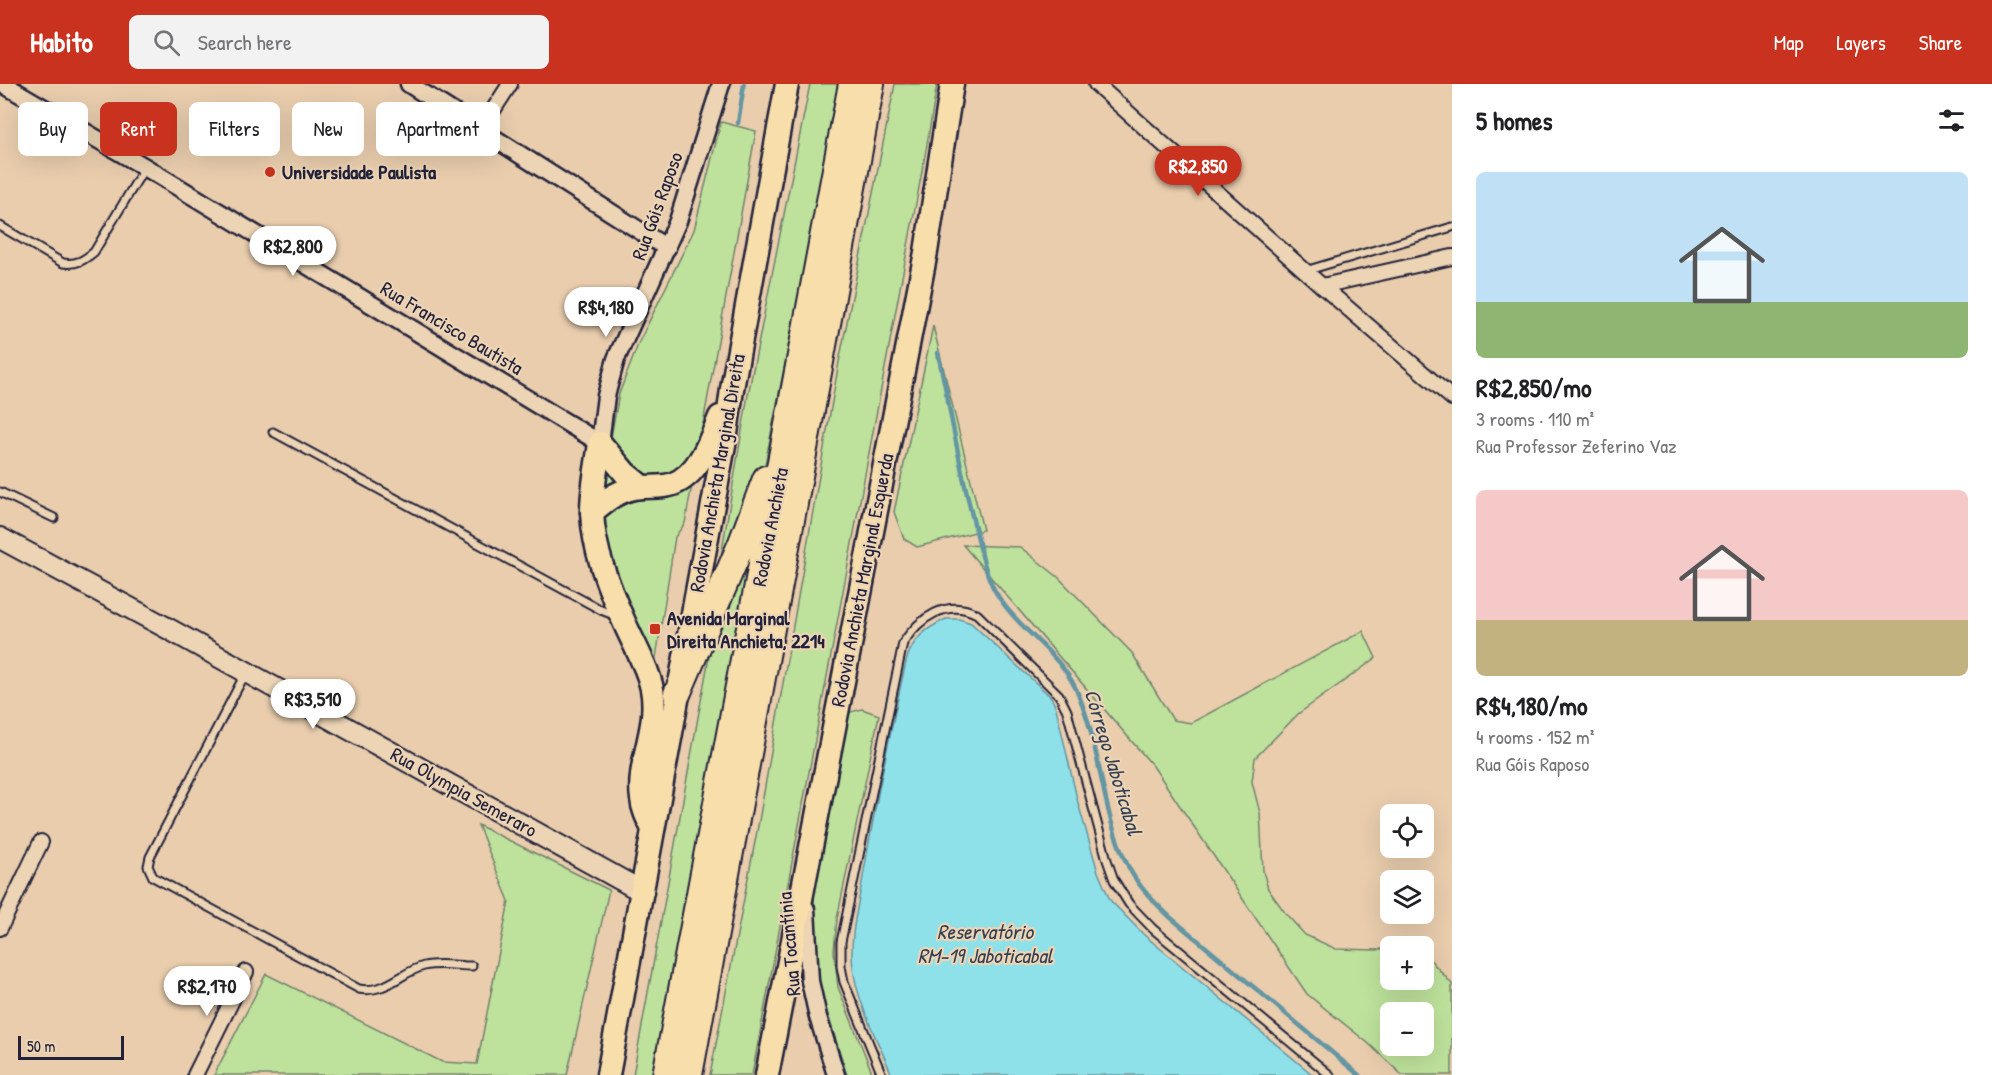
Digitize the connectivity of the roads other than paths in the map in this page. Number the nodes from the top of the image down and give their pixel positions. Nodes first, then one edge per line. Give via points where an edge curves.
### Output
1 (3, 84) edge
2 (409, 84) edge
3 (510, 84) edge
4 (721, 84) edge
5 (787, 84) edge
6 (852, 84) edge
7 (871, 84) edge
8 (952, 84) edge
9 (1096, 84) edge
10 (438, 102) edge
11 (498, 102) edge
12 (500, 141) edge
13 (145, 167) junction
14 (0, 226) edge
15 (1452, 227) edge
16 (667, 248) junction
17 (1452, 257) edge
18 (1305, 270) junction
19 (1322, 286) junction
20 (732, 389) junction
21 (796, 391) junction
22 (1452, 398) edge
23 (273, 432) dead end
24 (600, 443) junction
25 (642, 487) junction
26 (0, 492) edge
27 (592, 512) junction
28 (54, 518) dead end
29 (0, 538) edge
30 (622, 618) junction
31 (246, 672) junction
32 (677, 694) junction
33 (653, 830) junction
34 (41, 842) dead end
35 (804, 879) junction
36 (643, 892) junction
37 (6, 899) edge
38 (0, 928) edge
39 (472, 966) dead end
40 (246, 972) dead end
41 (195, 1075) edge
42 (608, 1075) edge
43 (666, 1075) edge
44 (689, 1075) edge
45 (767, 1075) edge
46 (836, 1075) edge
47 (882, 1075) edge
48 (1330, 1075) edge

1 - 13 street, Rua Francisco Bautista
2 - 10 street
3 - 11 street
4 - 16 street, Rua Góis Raposo
5 - 20 highway, Rodovia Anchieta Marginal Direita
6 - 21 highway, Rodovia Anchieta
7 - 44 highway, Rodovia Anchieta
8 - 35 highway, Rodovia Anchieta Marginal Esquerda via 926,252
9 - 18 street
12 - 16 street
13 - 14 lane via 94,252 83,261 63,263
13 - 24 street, Rua Francisco Bautista
15 - 18 lane
16 - 24 street, Rua Góis Raposo via 616,359
17 - 19 street
18 - 19 street
19 - 22 street
20 - 25 highway via 696,466 672,484
20 - 32 highway, Rodovia Anchieta Marginal Direita
21 - 32 highway via 756,509
21 - 43 highway, Rodovia Anchieta
23 - 30 lane
24 - 25 highway
24 - 27 highway
25 - 27 highway via 625,489
26 - 28 lane
27 - 30 highway via 596,544
29 - 31 main road, Rua Olympia Semeraro
30 - 33 highway via 653,694 654,715 641,787 644,809
31 - 36 main road, Rua Olympia Semeraro
31 - 39 lane via 150,857 148,866 153,877 359,989 382,987 425,966
32 - 33 highway, Rodovia Anchieta Marginal Direita
33 - 36 highway, Rodovia Anchieta Marginal Direita
34 - 37 street
35 - 45 highway, Rodovia Anchieta Marginal Esquerda
35 - 46 street, Rua Tocantínia via 810,981
36 - 42 highway, Rodovia Anchieta Marginal Direita
37 - 38 street
40 - 41 street
47 - 48 lane via 844,982 841,942 903,643 920,622 933,613 952,608 977,614 1059,695 1067,711 1107,860 1121,895 1153,929

